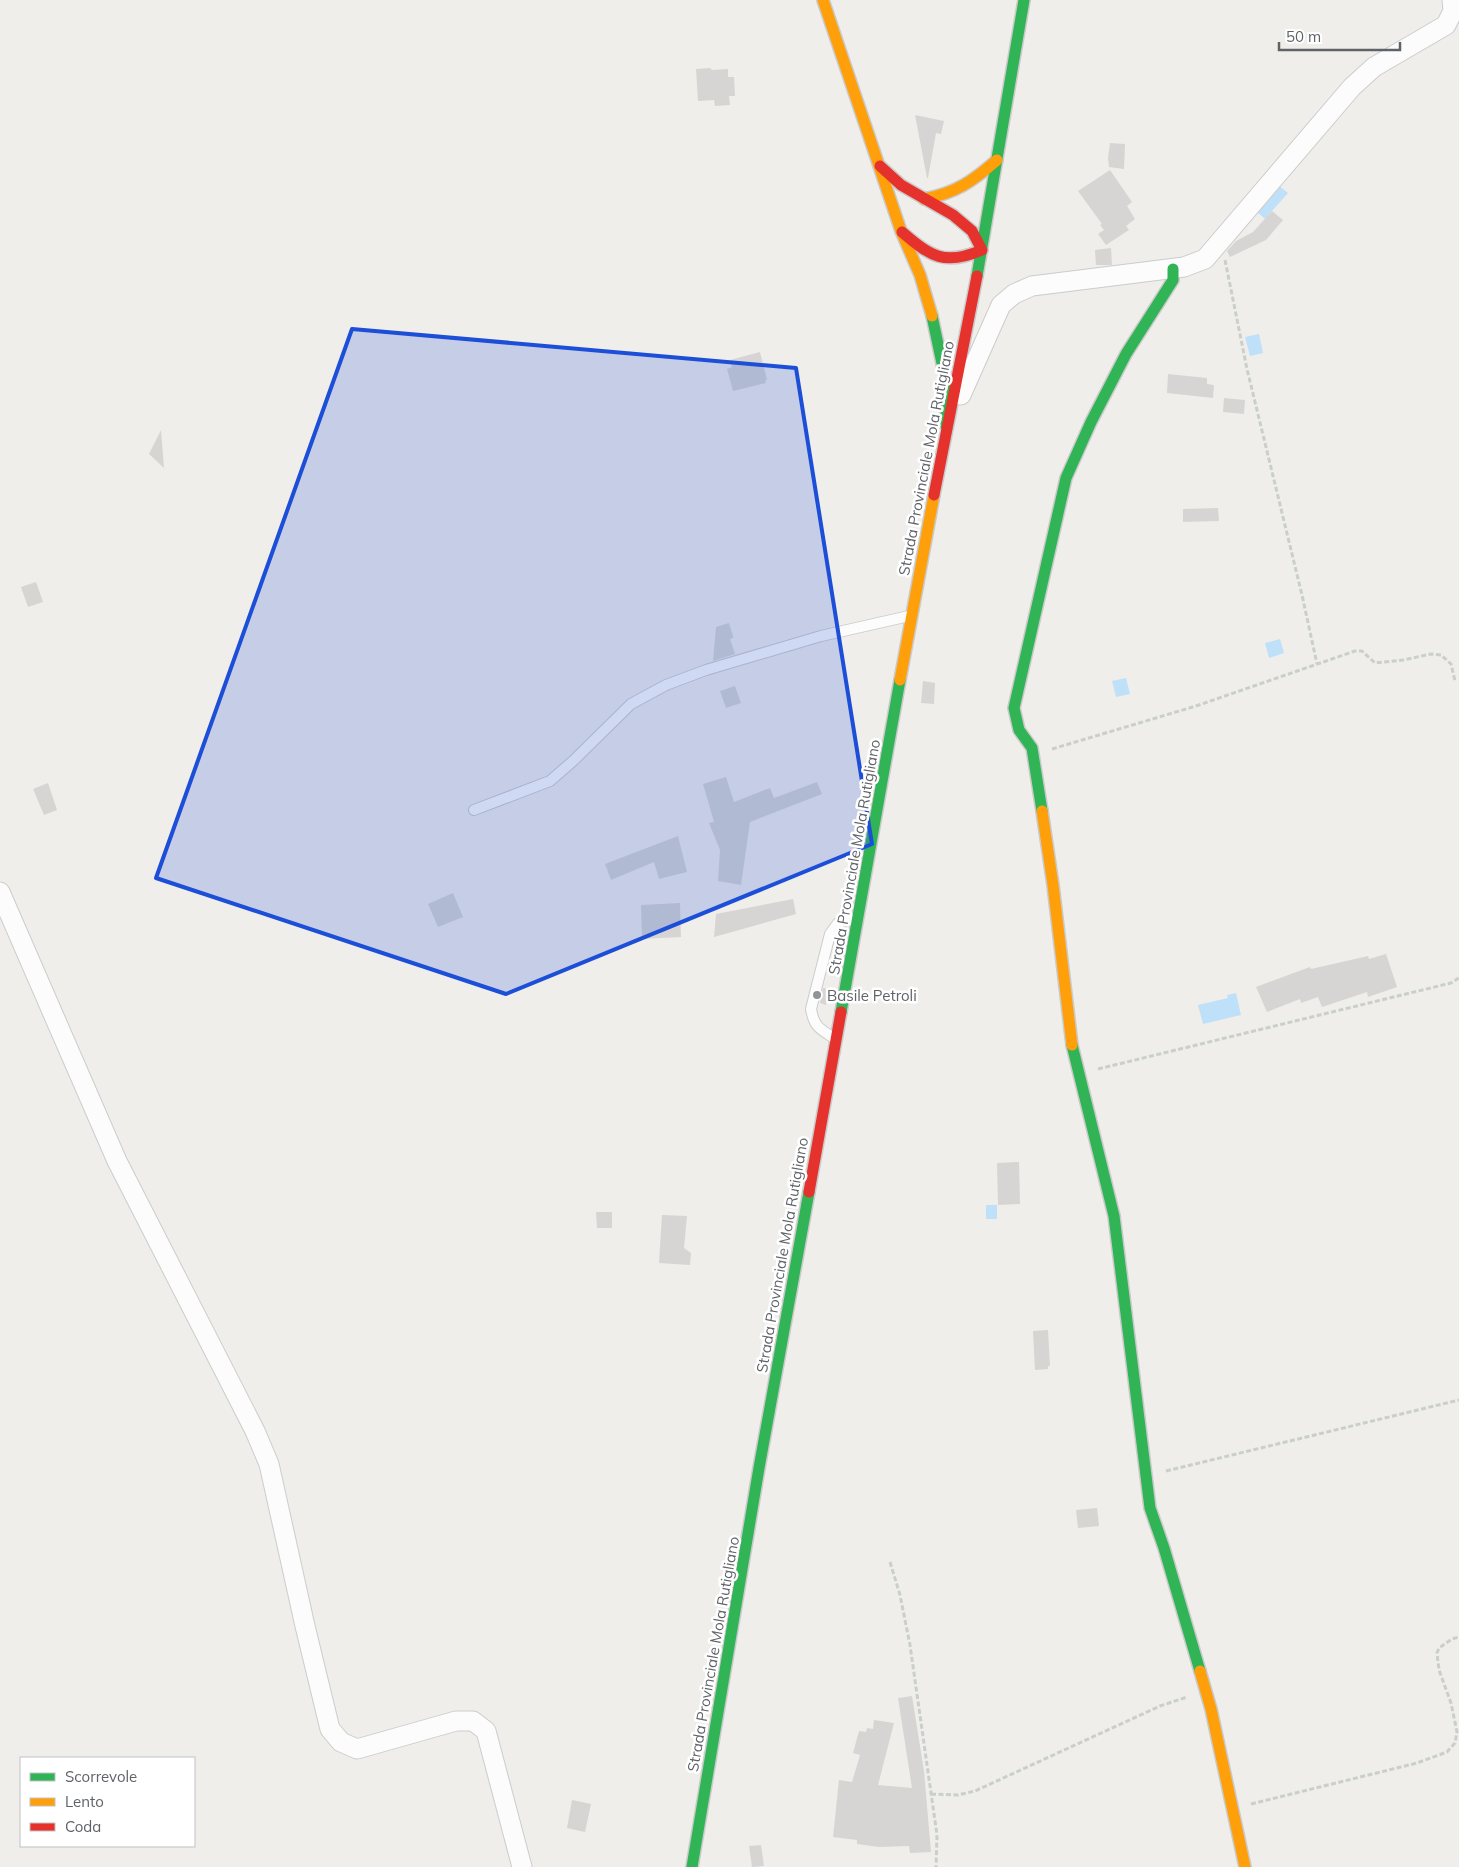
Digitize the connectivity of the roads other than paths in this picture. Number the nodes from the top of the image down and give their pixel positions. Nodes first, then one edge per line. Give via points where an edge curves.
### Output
1 (823, 0) edge
2 (1024, 0) edge
3 (1452, 0) edge
4 (997, 160) junction
5 (880, 166) junction
6 (924, 199) junction
7 (901, 231) junction
8 (982, 250) junction
9 (1173, 269) junction
10 (946, 426) junction
11 (912, 616) junction
12 (474, 810) dead end
13 (0, 892) edge
14 (858, 918) junction
15 (836, 1040) junction
16 (522, 1867) edge
17 (692, 1867) edge
18 (1244, 1867) edge

1 - 5 main road
2 - 4 main road, Strada Provinciale Mola Rutigliano
3 - 9 street via 1453,11 1446,25 1374,67 1352,87 1205,259
4 - 6 main road via 974,181 958,190
4 - 8 main road, Strada Provinciale Mola Rutigliano
5 - 6 main road via 901,185
5 - 7 main road
6 - 8 main road via 953,214 972,230
7 - 8 main road via 923,250 947,261
7 - 10 main road via 920,275 936,331 946,382
8 - 10 main road, Strada Provinciale Mola Rutigliano
9 - 10 street via 1032,286 1014,294 1001,305
9 - 18 main road via 1170,287 1126,354 1066,478 1014,708 1017,728 1032,748 1052,876 1067,1013 1078,1074 1114,1216 1150,1508 1212,1709
10 - 11 main road, Strada Provinciale Mola Rutigliano
11 - 12 lane via 821,636 706,670 666,686 631,704 550,781
11 - 14 main road, Strada Provinciale Mola Rutigliano
13 - 16 street via 117,1161 256,1431 269,1464 330,1729 341,1742 357,1749 456,1722 473,1721 486,1731
14 - 15 main road, Strada Provinciale Mola Rutigliano
14 - 15 lane via 838,923 830,934 811,1009 817,1027
15 - 17 main road, Strada Provinciale Mola Rutigliano

